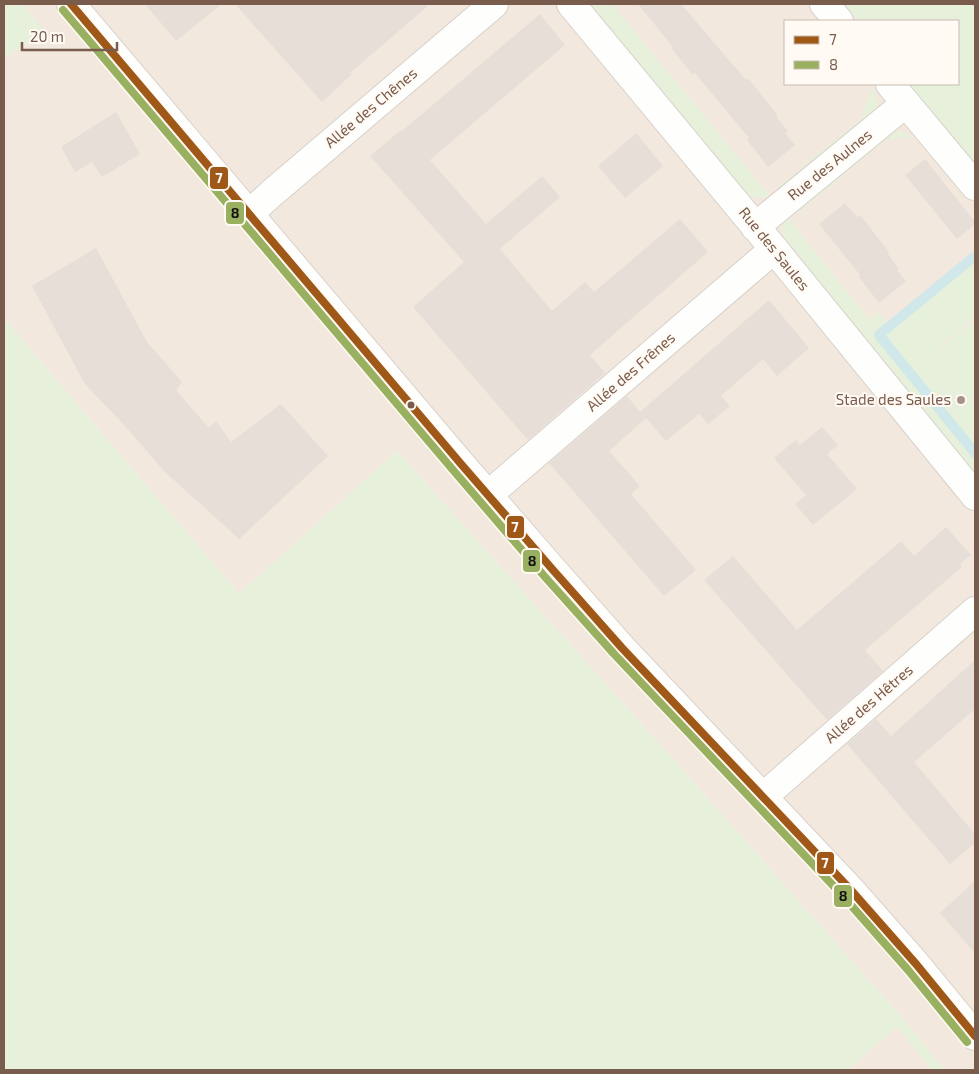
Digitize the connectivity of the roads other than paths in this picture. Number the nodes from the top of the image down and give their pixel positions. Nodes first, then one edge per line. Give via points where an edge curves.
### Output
1 (71, 4) edge
2 (494, 4) edge
3 (571, 4) edge
4 (824, 4) edge
5 (838, 20) edge
6 (898, 93) edge
7 (975, 186) edge
8 (250, 214) junction
9 (755, 227) junction
10 (774, 249) junction
11 (488, 495) junction
12 (975, 496) edge
13 (975, 612) edge
14 (763, 797) junction
15 (975, 1036) edge

1 - 8 street
2 - 8 street, Allée des Chênes
3 - 9 street, Rue des Saules
4 - 5 street
6 - 7 street, Rue des Aulnes
6 - 9 street, Rue des Aulnes
8 - 11 street
9 - 10 street, Rue des Saules
10 - 11 street, Allée des Frênes
10 - 12 street, Rue des Saules
11 - 14 street via 622,648
13 - 14 street, Allée des Hêtres
14 - 15 street via 916,964

